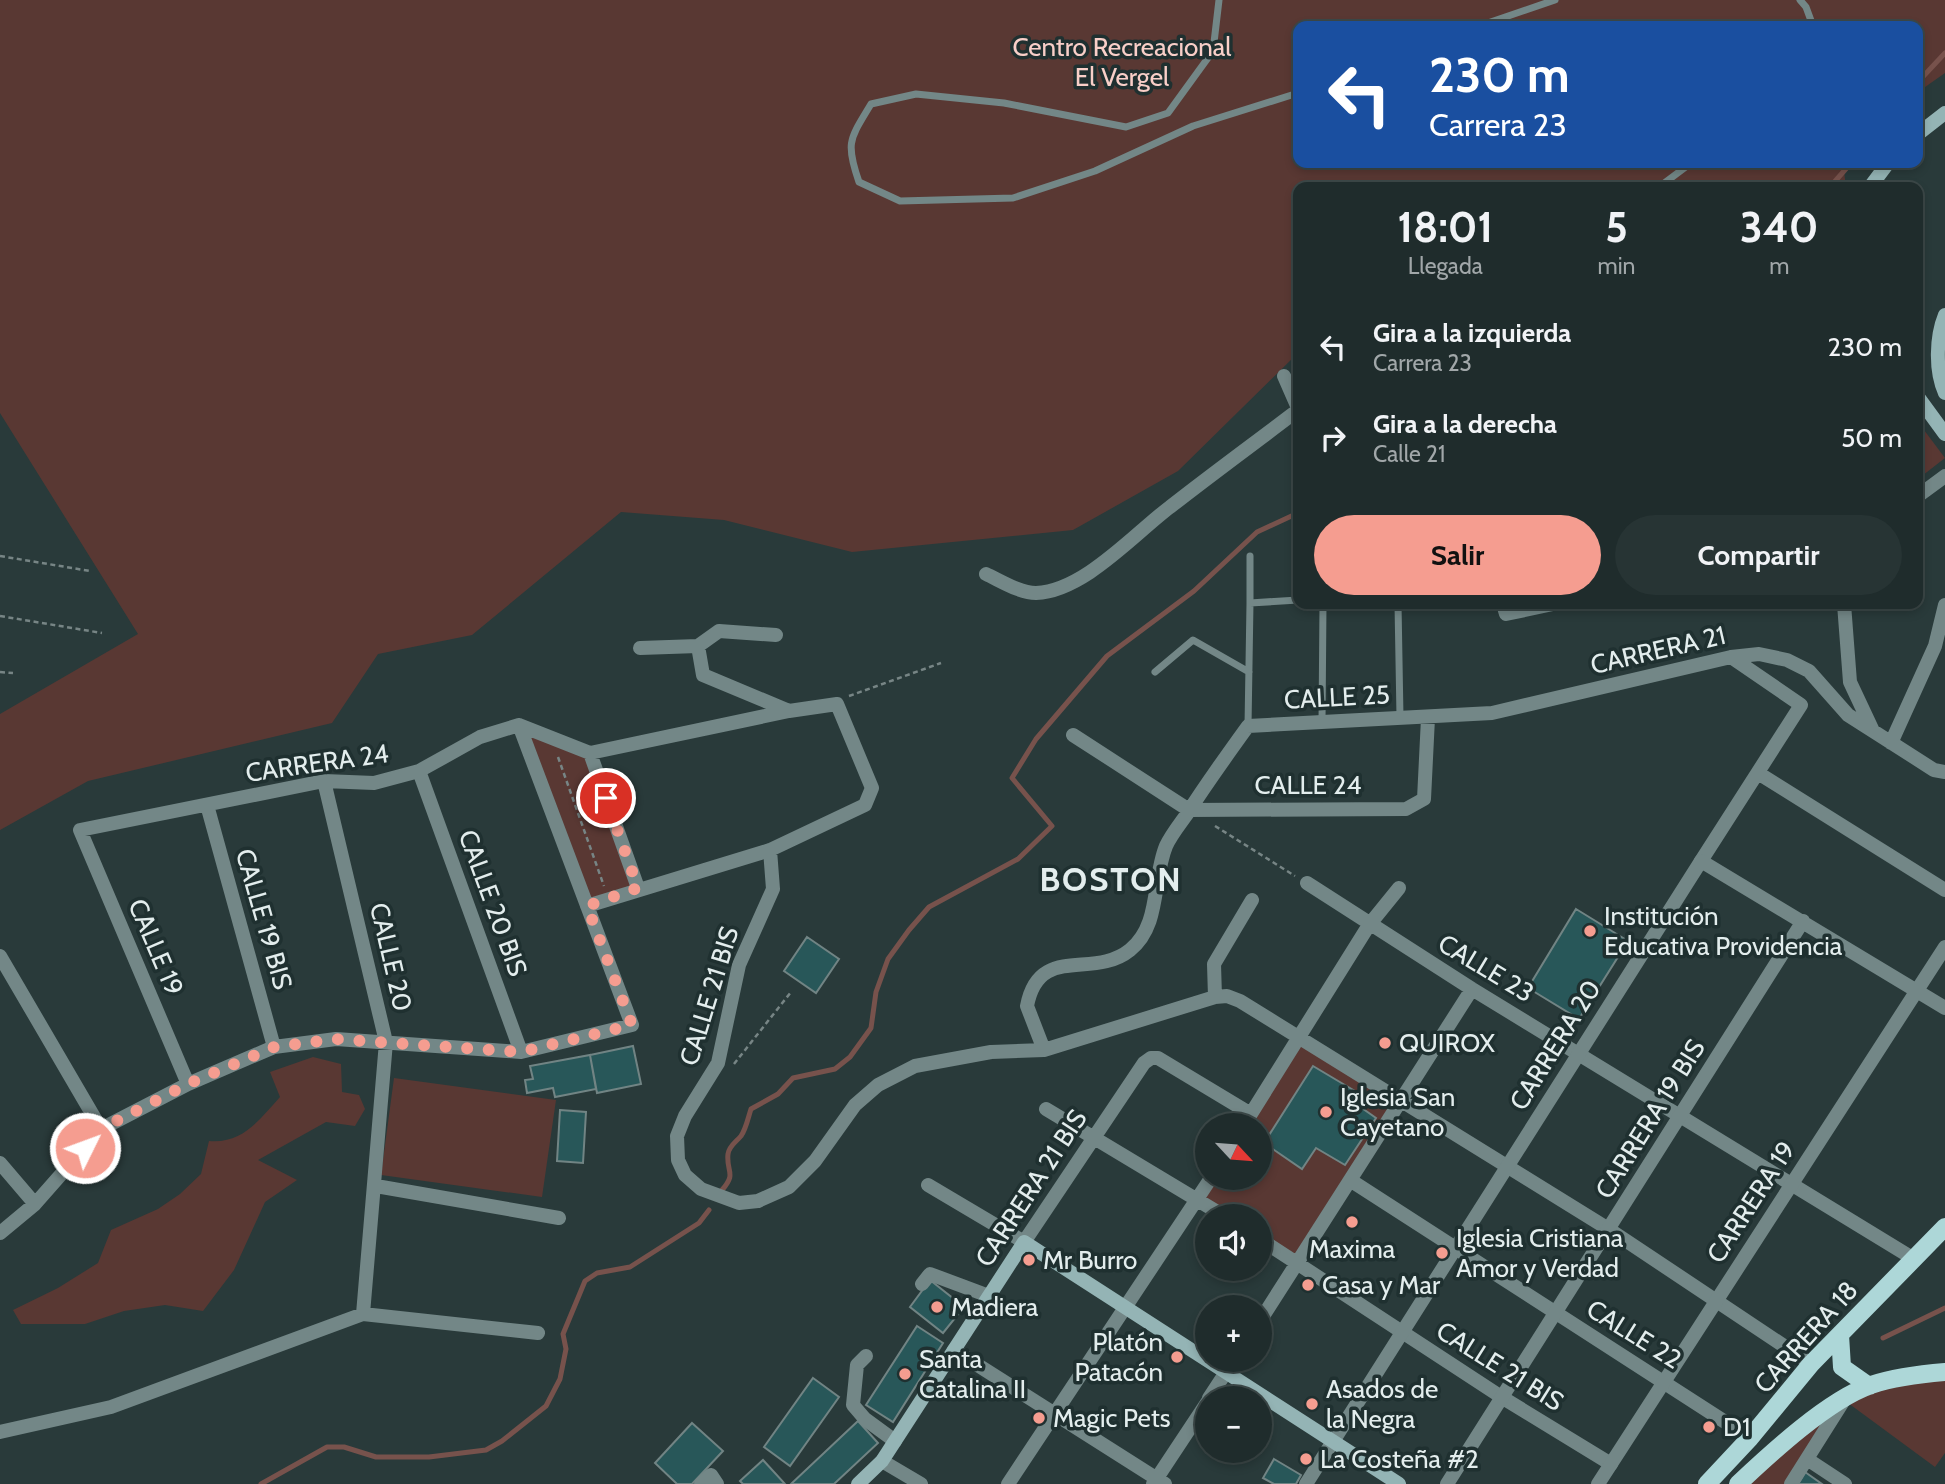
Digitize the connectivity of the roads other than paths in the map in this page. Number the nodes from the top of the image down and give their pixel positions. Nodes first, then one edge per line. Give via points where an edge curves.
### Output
1 (1219, 0) edge
2 (1555, 0) edge
3 (1800, 0) edge
4 (1494, 21) edge
5 (1811, 21) edge
6 (1293, 95) edge
7 (1945, 113) edge
8 (1923, 130) edge
9 (1684, 168) edge
10 (1665, 182) edge
11 (1945, 315) edge
12 (1284, 376) dead end
13 (1945, 393) edge
14 (1293, 397) edge
15 (1923, 404) edge
16 (1293, 413) edge
17 (1945, 434) edge
18 (1945, 476) edge
19 (1923, 492) edge
20 (1250, 556) dead end
21 (986, 574) dead end
22 (1293, 600) edge
23 (1250, 603) junction
24 (1945, 605) edge
25 (1323, 609) edge
26 (1398, 609) edge
27 (1844, 609) edge
28 (776, 635) dead end
29 (698, 646) junction
30 (640, 648) dead end
31 (1731, 657) junction
32 (1155, 672) dead end
33 (1249, 672) junction
34 (789, 711) junction
35 (1400, 718) junction
36 (1428, 718) junction
37 (1322, 722) junction
38 (519, 725) junction
39 (1248, 726) junction
40 (1874, 732) junction
41 (1073, 735) dead end
42 (1891, 743) junction
43 (590, 753) junction
44 (419, 771) junction
45 (1945, 772) edge
46 (1758, 773) junction
47 (324, 781) junction
48 (206, 805) junction
49 (1189, 810) junction
50 (80, 830) joint
51 (771, 850) junction
52 (1701, 861) junction
53 (1307, 883) road end
54 (638, 888) junction
55 (1399, 888) dead end
56 (1945, 890) edge
57 (1252, 900) dead end
58 (587, 906) junction
59 (1803, 921) junction
60 (1369, 925) junction
61 (1945, 947) edge
62 (0, 956) edge
63 (1472, 989) junction
64 (1919, 991) junction
65 (1215, 997) junction
66 (1945, 1008) edge
67 (1302, 1037) junction
68 (386, 1042) junction
69 (274, 1047) junction
70 (1044, 1050) junction
71 (521, 1052) junction
72 (1579, 1053) junction
73 (188, 1084) junction
74 (1402, 1100) junction
75 (1046, 1109) dead end
76 (1237, 1113) edge
77 (1252, 1113) edge
78 (1681, 1116) junction
79 (101, 1129) junction
80 (1093, 1136) junction
81 (0, 1163) edge
82 (1507, 1167) junction
83 (1350, 1180) junction
84 (928, 1185) dead end
85 (1791, 1185) junction
86 (376, 1186) junction
87 (1203, 1190) edge
88 (1197, 1199) junction
89 (35, 1204) junction
90 (1205, 1204) edge
91 (559, 1218) dead end
92 (1945, 1227) edge
93 (1610, 1230) junction
94 (0, 1233) edge
95 (1024, 1242) junction
96 (1272, 1247) edge
97 (1454, 1250) junction
98 (1914, 1259) junction
99 (1298, 1263) junction
100 (922, 1284) dead end
101 (989, 1296) junction
102 (1717, 1300) junction
103 (1272, 1303) edge
104 (1124, 1306) junction
105 (363, 1314) junction
106 (1556, 1314) junction
107 (538, 1333) dead end
108 (1402, 1333) junction
109 (1840, 1335) junction
110 (1195, 1346) edge
111 (954, 1350) junction
112 (866, 1356) dead end
113 (1811, 1364) junction
114 (1238, 1372) edge
115 (1945, 1372) edge
116 (1665, 1383) junction
117 (1869, 1386) junction
118 (1503, 1398) junction
119 (1844, 1400) junction
120 (1053, 1415) junction
121 (1195, 1421) edge
122 (0, 1432) edge
123 (1750, 1438) junction
124 (895, 1441) junction
125 (1333, 1441) junction
126 (1807, 1459) junction
127 (882, 1461) junction
128 (1611, 1464) junction
129 (1158, 1482) edge
130 (701, 1484) edge
131 (717, 1484) edge
132 (858, 1484) edge
133 (921, 1484) edge
134 (1008, 1484) edge
135 (1306, 1484) edge
136 (1399, 1484) edge
137 (1447, 1484) edge
138 (1598, 1484) edge
139 (1707, 1484) edge
140 (1738, 1484) edge
141 (1791, 1484) edge
142 (1845, 1484) edge

1 - 6 lane via 1213,51 1168,113 1126,127 1004,103 916,94 871,104 852,136 849,154 859,182 900,201 1013,198 1095,172 1193,126
2 - 4 lane
3 - 5 lane
7 - 8 main road
9 - 10 lane
11 - 13 main road via 1938,353 1939,380
12 - 14 street
15 - 17 main road
16 - 21 street via 1167,508 1104,563 1075,580 1037,593
18 - 19 street
20 - 23 lane
22 - 23 lane
23 - 33 lane
24 - 42 street via 1935,646
25 - 37 lane
26 - 35 lane
27 - 40 street via 1850,682
28 - 29 street via 719,631
29 - 30 street
29 - 34 street via 703,675
31 - 36 street, CARRERA 21 via 1492,713
31 - 40 street, CARRERA 21 via 1759,654 1809,671 1848,715
31 - 46 street, CARRERA 20 via 1801,705
32 - 33 lane via 1193,640
33 - 39 lane
34 - 43 street
34 - 51 street via 837,704 872,788 866,805
35 - 36 street, CALLE 25
35 - 37 street, CALLE 25
36 - 49 street, CALLE 24 via 1424,799 1406,809
37 - 39 street, CALLE 25
38 - 43 street
38 - 44 street, CARRERA 24 via 480,737
38 - 58 street
39 - 49 street
40 - 42 street, CARRERA 21
41 - 49 street
42 - 45 street, CARRERA 21
43 - 54 street
44 - 47 street, CARRERA 24 via 374,783
44 - 71 street, CALLE 20 BIS
46 - 52 street, CARRERA 20
46 - 56 street
47 - 48 street, CARRERA 24
47 - 68 street, CALLE 20
48 - 50 street, CARRERA 24
48 - 69 street, CALLE 19 BIS
49 - 70 street via 1166,846 1151,924 1138,943 1112,960 1067,964 1036,981 1027,1006
50 - 73 street, CALLE 19
51 - 54 street
51 - 70 street, CALLE 21 BIS via 773,889 739,965 718,1063 678,1128 678,1160 685,1175 701,1189 738,1203 768,1198 799,1179 855,1105 891,1077 928,1062
52 - 59 street
52 - 72 street, CARRERA 20
53 - 60 street, CALLE 23
54 - 58 street
55 - 60 street
57 - 65 street via 1214,964
58 - 71 street via 632,1025
59 - 64 street
59 - 78 street, CARRERA 19 BIS
60 - 63 street, CALLE 23
60 - 67 street
61 - 64 street, CARRERA 19
62 - 79 street
63 - 72 street, CALLE 23
63 - 74 street
64 - 66 street
64 - 85 street, CARRERA 19
65 - 67 street via 1240,1001
65 - 70 street, CALLE 21 BIS
67 - 74 street
67 - 77 street
68 - 69 street via 336,1039
68 - 71 street
68 - 86 street, CALLE 20
69 - 73 street
72 - 78 street, CALLE 23
72 - 82 street, CARRERA 20
73 - 79 street
74 - 82 street
74 - 83 street
75 - 80 street
76 - 80 street, CARRERA 21 BIS via 1158,1058 1151,1058
78 - 85 street, CALLE 23
78 - 93 street, CARRERA 19 BIS
79 - 89 street
80 - 88 street
80 - 95 street, CARRERA 21 BIS
81 - 89 street
82 - 93 street
82 - 97 street, CARRERA 20
83 - 97 street, CALLE 22
83 - 99 street
84 - 95 street
85 - 98 street, CALLE 23
85 - 102 street, CARRERA 19
86 - 91 street
86 - 105 street, CALLE 20
87 - 88 street
88 - 90 street
88 - 104 street
89 - 94 street
92 - 98 main road, CARRERA 18
93 - 102 street
93 - 106 street, CARRERA 19 BIS
95 - 101 main road, CARRERA 21 BIS
95 - 104 main road
96 - 99 street, CALLE 21 BIS
97 - 106 street, CALLE 22
97 - 108 street, CARRERA 20
98 - 109 main road, CARRERA 18
99 - 103 street
99 - 108 street, CALLE 21 BIS
100 - 101 street via 930,1274
101 - 111 main road, CARRERA 21 BIS
102 - 113 street
102 - 116 street, CARRERA 19
104 - 110 main road
104 - 120 street
105 - 107 street
105 - 122 street via 111,1407
106 - 116 street, CALLE 22
106 - 118 street, CARRERA 19 BIS
108 - 118 street, CALLE 21 BIS
108 - 125 street, CARRERA 20
109 - 113 main road, CARRERA 18
109 - 117 main road via 1842,1367
111 - 120 street
111 - 124 main road, CARRERA 21 BIS
112 - 124 street via 857,1365 853,1405
113 - 123 main road, CARRERA 18
114 - 125 main road
115 - 117 main road
116 - 123 street, CALLE 22
116 - 128 street, CARRERA 19
117 - 119 main road
118 - 128 street, CALLE 21 BIS
118 - 137 street, CARRERA 19 BIS
119 - 126 street
119 - 140 main road via 1783,1441
120 - 129 street
120 - 134 street
121 - 129 street
123 - 139 main road, CARRERA 18
124 - 127 main road, CARRERA 21 BIS
125 - 135 street, CARRERA 20
125 - 136 main road
126 - 141 street
126 - 142 street
127 - 132 main road, CARRERA 21 BIS
127 - 133 street
128 - 138 street, CARRERA 19
130 - 131 street via 711,1475

